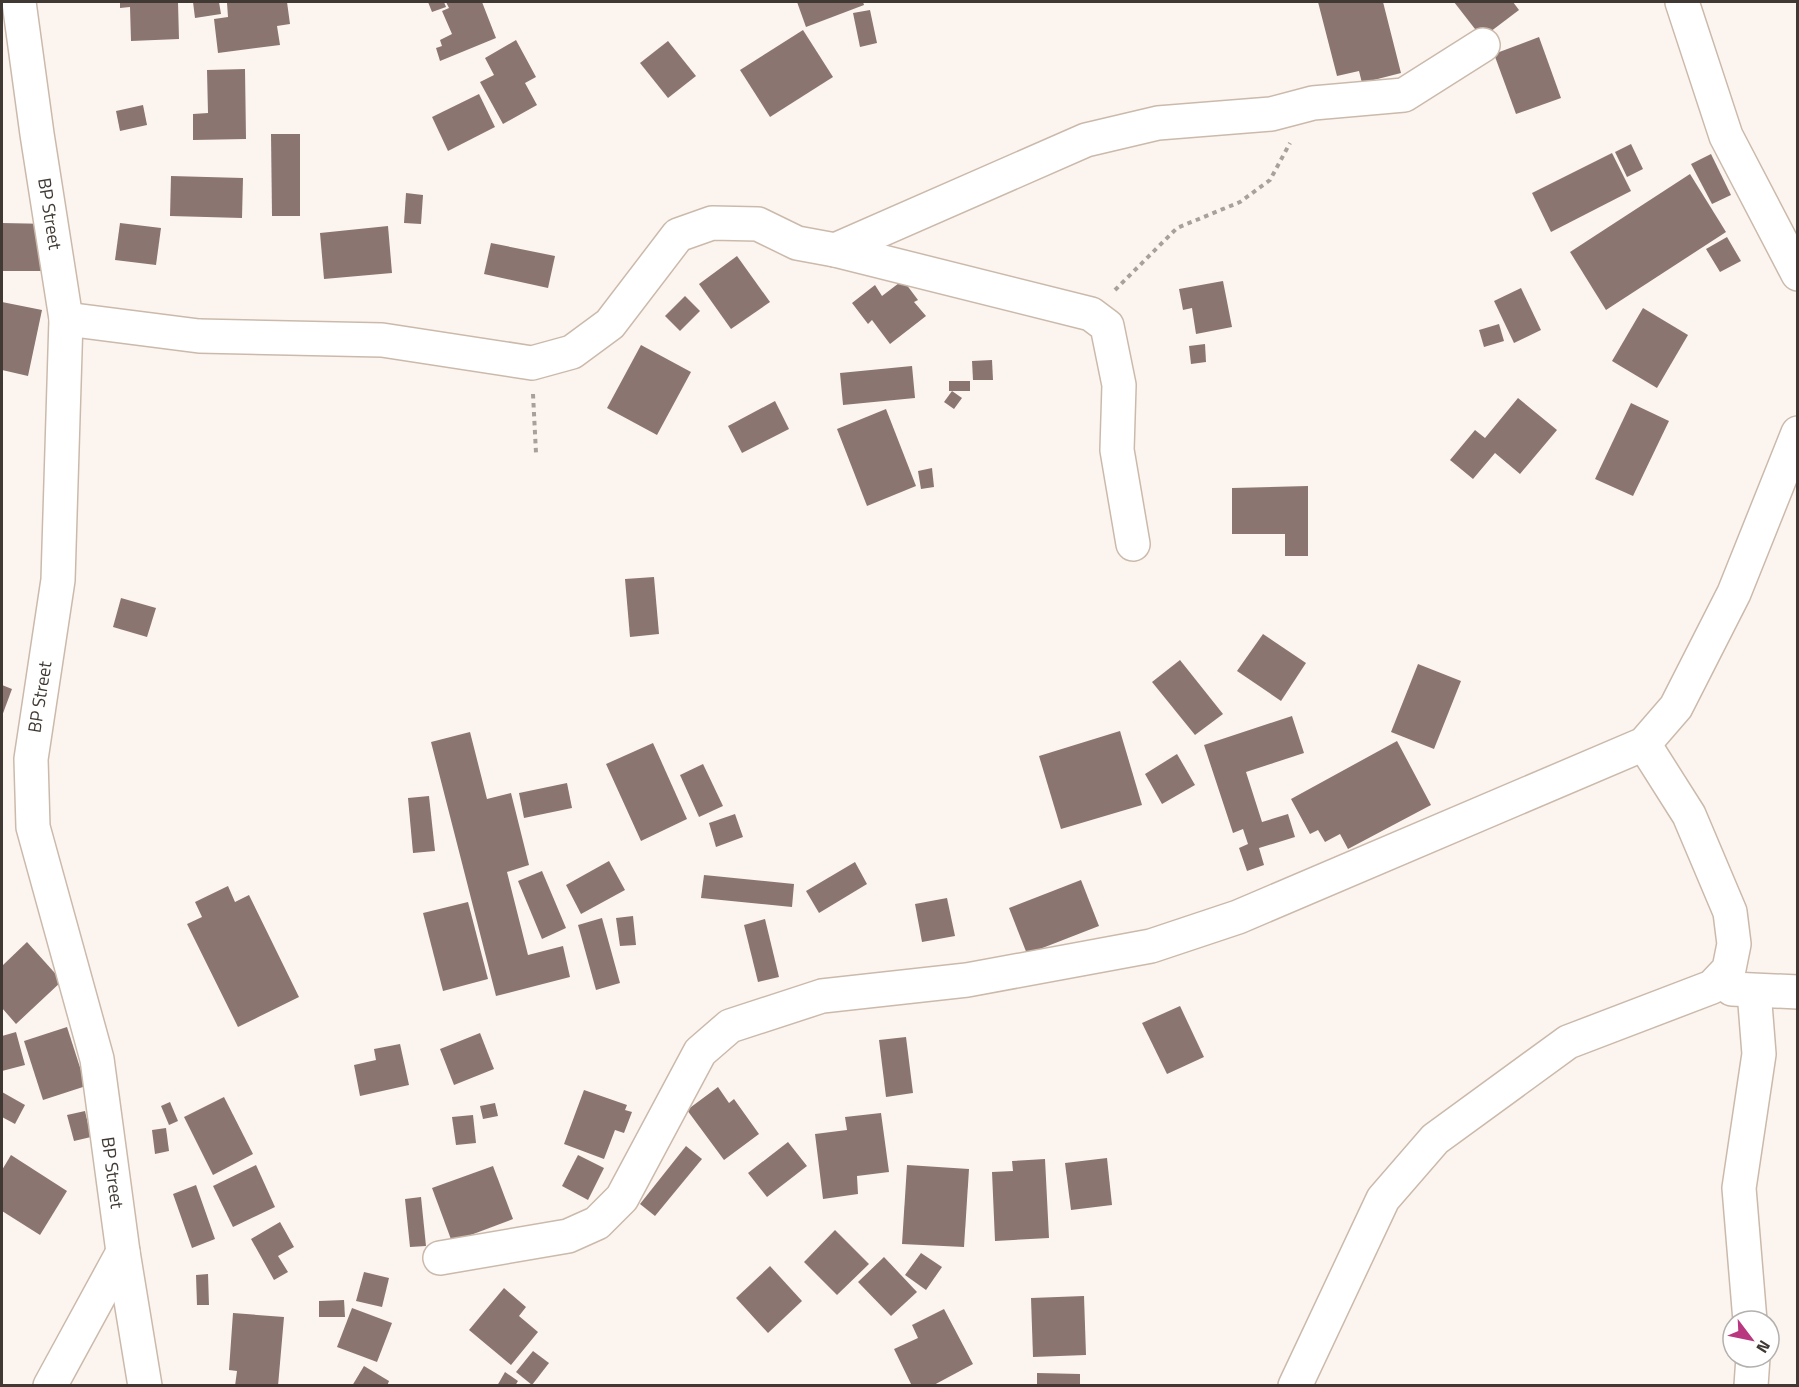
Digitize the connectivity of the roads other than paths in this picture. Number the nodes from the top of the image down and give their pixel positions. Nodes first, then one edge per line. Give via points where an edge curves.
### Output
1 (19, 2) edge
2 (1682, 2) edge
3 (1483, 45) dead end
4 (835, 250) junction
5 (1797, 274) edge
6 (66, 319) junction
7 (1797, 433) edge
8 (1133, 544) dead end
9 (1644, 744) junction
10 (1712, 987) junction
11 (1754, 991) junction
12 (1797, 993) edge
13 (1759, 1054) junction
14 (123, 1252) junction
15 (440, 1258) dead end
16 (1749, 1309) edge
17 (1752, 1369) edge
18 (50, 1386) edge
19 (146, 1386) edge
20 (1295, 1386) edge
21 (1750, 1386) edge

1 - 6 street, BP Street
2 - 5 street via 1726,136
3 - 4 street via 1404,95 1313,103 1271,114 1158,123 1086,140
4 - 6 street via 796,243 758,224 712,223 678,235 610,324 572,352 532,363 382,340 199,336
4 - 8 street via 1091,314 1107,326 1119,385 1118,450
6 - 14 street, BP Street via 58,580 31,759 33,827 97,1059
7 - 9 street via 1734,593 1676,707
9 - 10 street via 1689,814 1730,912 1734,944 1729,969
9 - 15 street via 1238,917 1151,946 967,980 822,996 730,1026 700,1052 622,1198 597,1223 567,1236
10 - 11 street
10 - 20 street via 1568,1041 1435,1139 1383,1199
11 - 12 street
11 - 13 street
12 - 13 street
13 - 16 street via 1739,1188
14 - 18 street
14 - 19 street, BP Street
17 - 21 street

